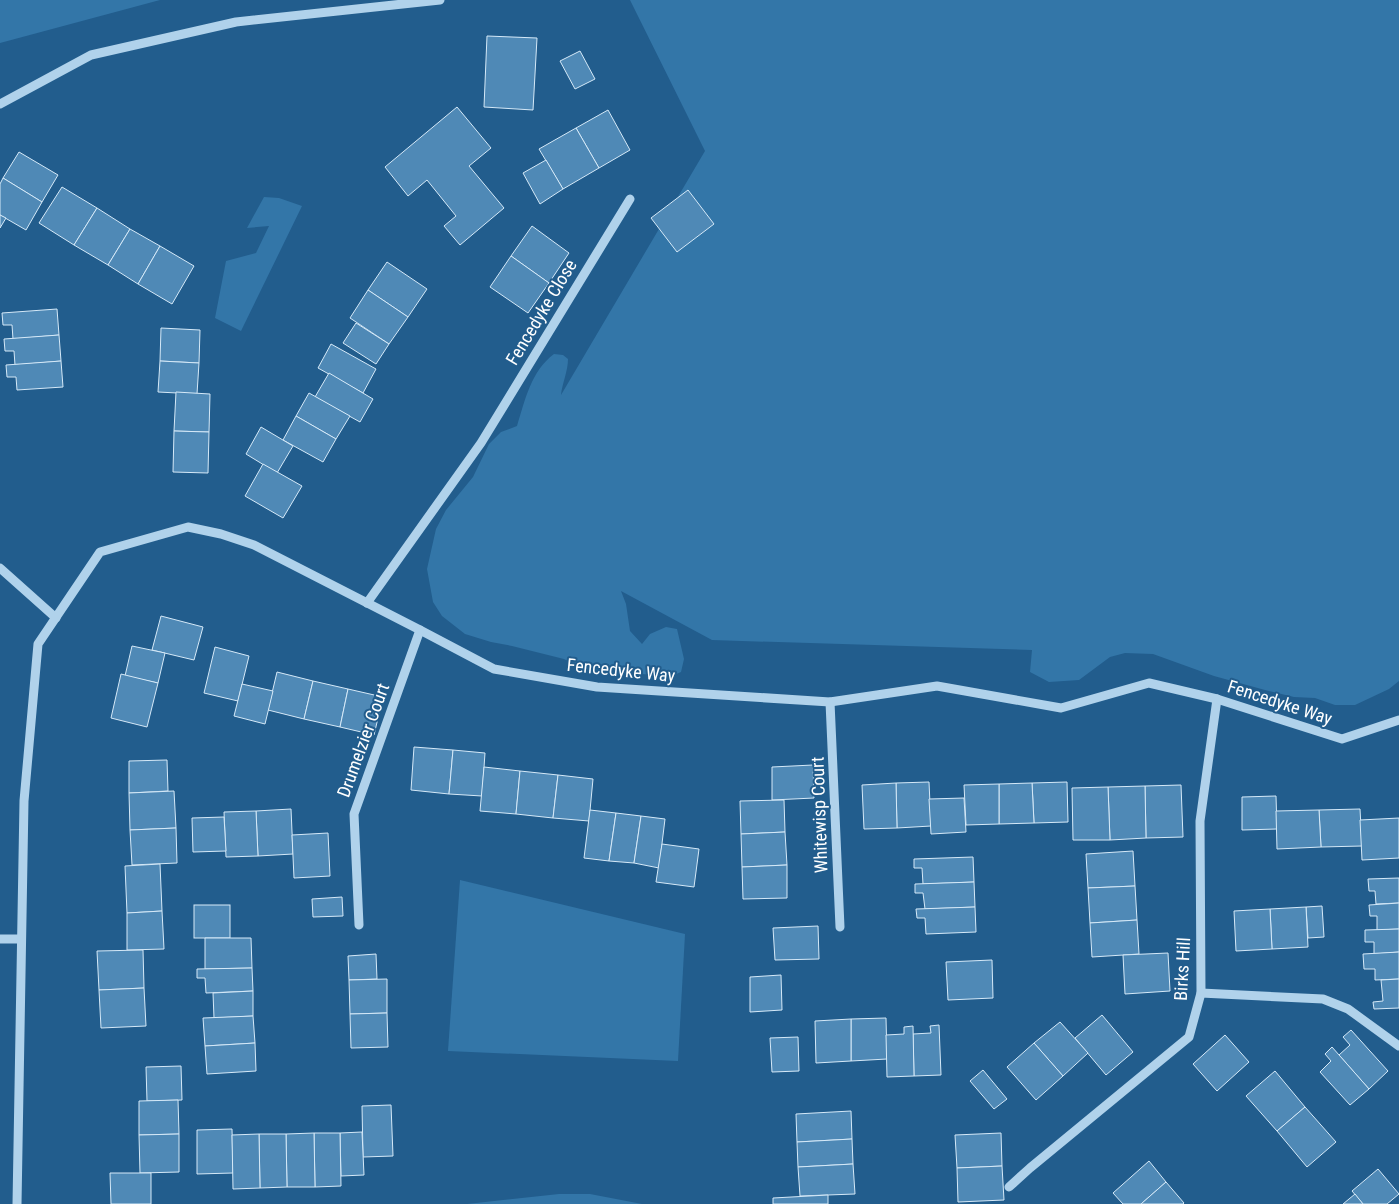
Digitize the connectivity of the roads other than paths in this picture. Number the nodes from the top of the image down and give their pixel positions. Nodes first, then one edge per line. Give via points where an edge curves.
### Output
1 (440, 0) edge
2 (0, 104) edge
3 (630, 198) dead end
4 (0, 568) edge
5 (367, 603) junction
6 (56, 618) junction
7 (420, 630) junction
8 (1218, 699) junction
9 (830, 702) junction
10 (1399, 720) edge
11 (359, 925) dead end
12 (840, 927) dead end
13 (0, 939) edge
14 (21, 939) junction
15 (1201, 993) junction
16 (1399, 1046) edge
17 (1009, 1187) dead end
18 (17, 1204) edge

1 - 2 street via 236,22 91,55
3 - 5 street, Fencedyke Close via 480,443
4 - 6 street
5 - 6 street, Fencedyke Way via 254,545 188,526 100,552
5 - 7 street, Fencedyke Way
6 - 14 street via 38,644 24,801
7 - 9 street, Fencedyke Way via 494,669 597,688
7 - 11 street, Drumelzier Court via 354,814
8 - 9 street, Fencedyke Way via 1149,683 1061,708 937,686
8 - 10 street, Fencedyke Way via 1342,739
8 - 15 street, Birks Hill via 1200,821
9 - 12 street, Whitewisp Court
13 - 14 street
14 - 18 street
15 - 16 street via 1323,999 1348,1009
15 - 17 street, Birks Hill via 1189,1037

